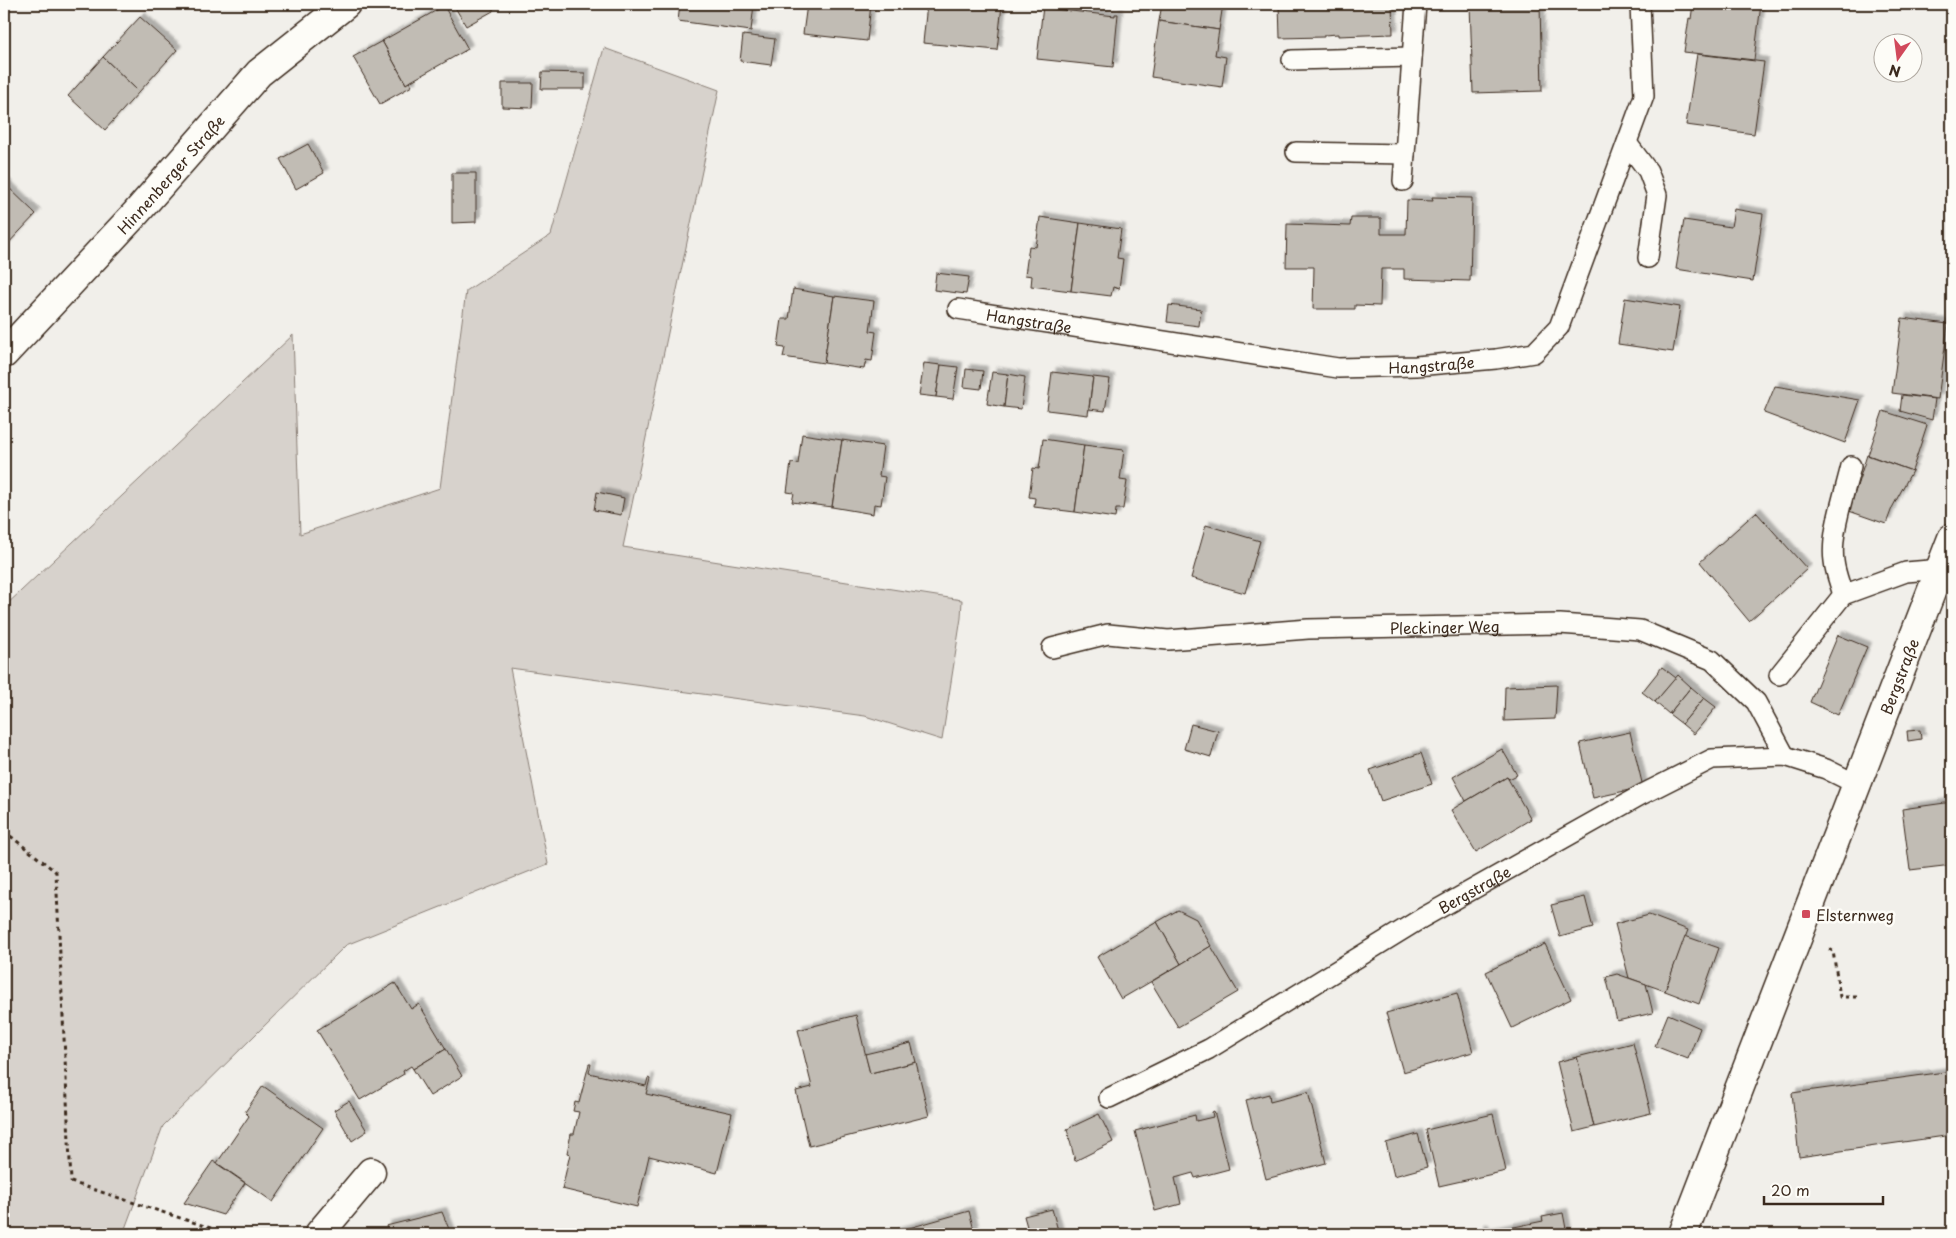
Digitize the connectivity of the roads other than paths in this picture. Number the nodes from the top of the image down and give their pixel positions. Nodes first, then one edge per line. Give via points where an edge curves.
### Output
1 (346, 4) edge
2 (1416, 4) edge
3 (1640, 4) edge
4 (1412, 57) junction
5 (1292, 60) dead end
6 (1627, 143) junction
7 (1296, 152) dead end
8 (1405, 154) junction
9 (1403, 181) dead end
10 (1648, 258) dead end
11 (958, 310) dead end
12 (4, 354) edge
13 (1851, 466) dead end
14 (1952, 538) edge
15 (1941, 569) junction
16 (1843, 594) junction
17 (1052, 648) dead end
18 (1779, 675) dead end
19 (1785, 756) junction
20 (1856, 784) junction
21 (1109, 1098) dead end
22 (371, 1172) dead end
23 (319, 1234) edge
24 (1683, 1234) edge

1 - 12 street, Hinnenberger Straße via 259,73 136,213
2 - 4 lane
3 - 6 lane, Hangstraße via 1644,96
4 - 5 lane
4 - 8 lane
6 - 10 lane via 1648,171 1657,195
6 - 11 lane, Hangstraße via 1559,326 1534,353 1416,366 1338,368
7 - 8 lane
8 - 9 lane
13 - 16 lane via 1833,550
14 - 15 street, Bergstraße
15 - 16 lane via 1906,572
15 - 20 street, Bergstraße
16 - 18 lane
17 - 19 lane, Pleckinger Weg via 1108,634 1168,640 1308,629 1560,624 1640,630 1712,660 1756,702
19 - 20 lane, Bergstraße via 1826,769
19 - 21 lane, Bergstraße via 1712,759 1641,795 1422,918 1209,1049
20 - 24 street, Bergstraße
22 - 23 street

